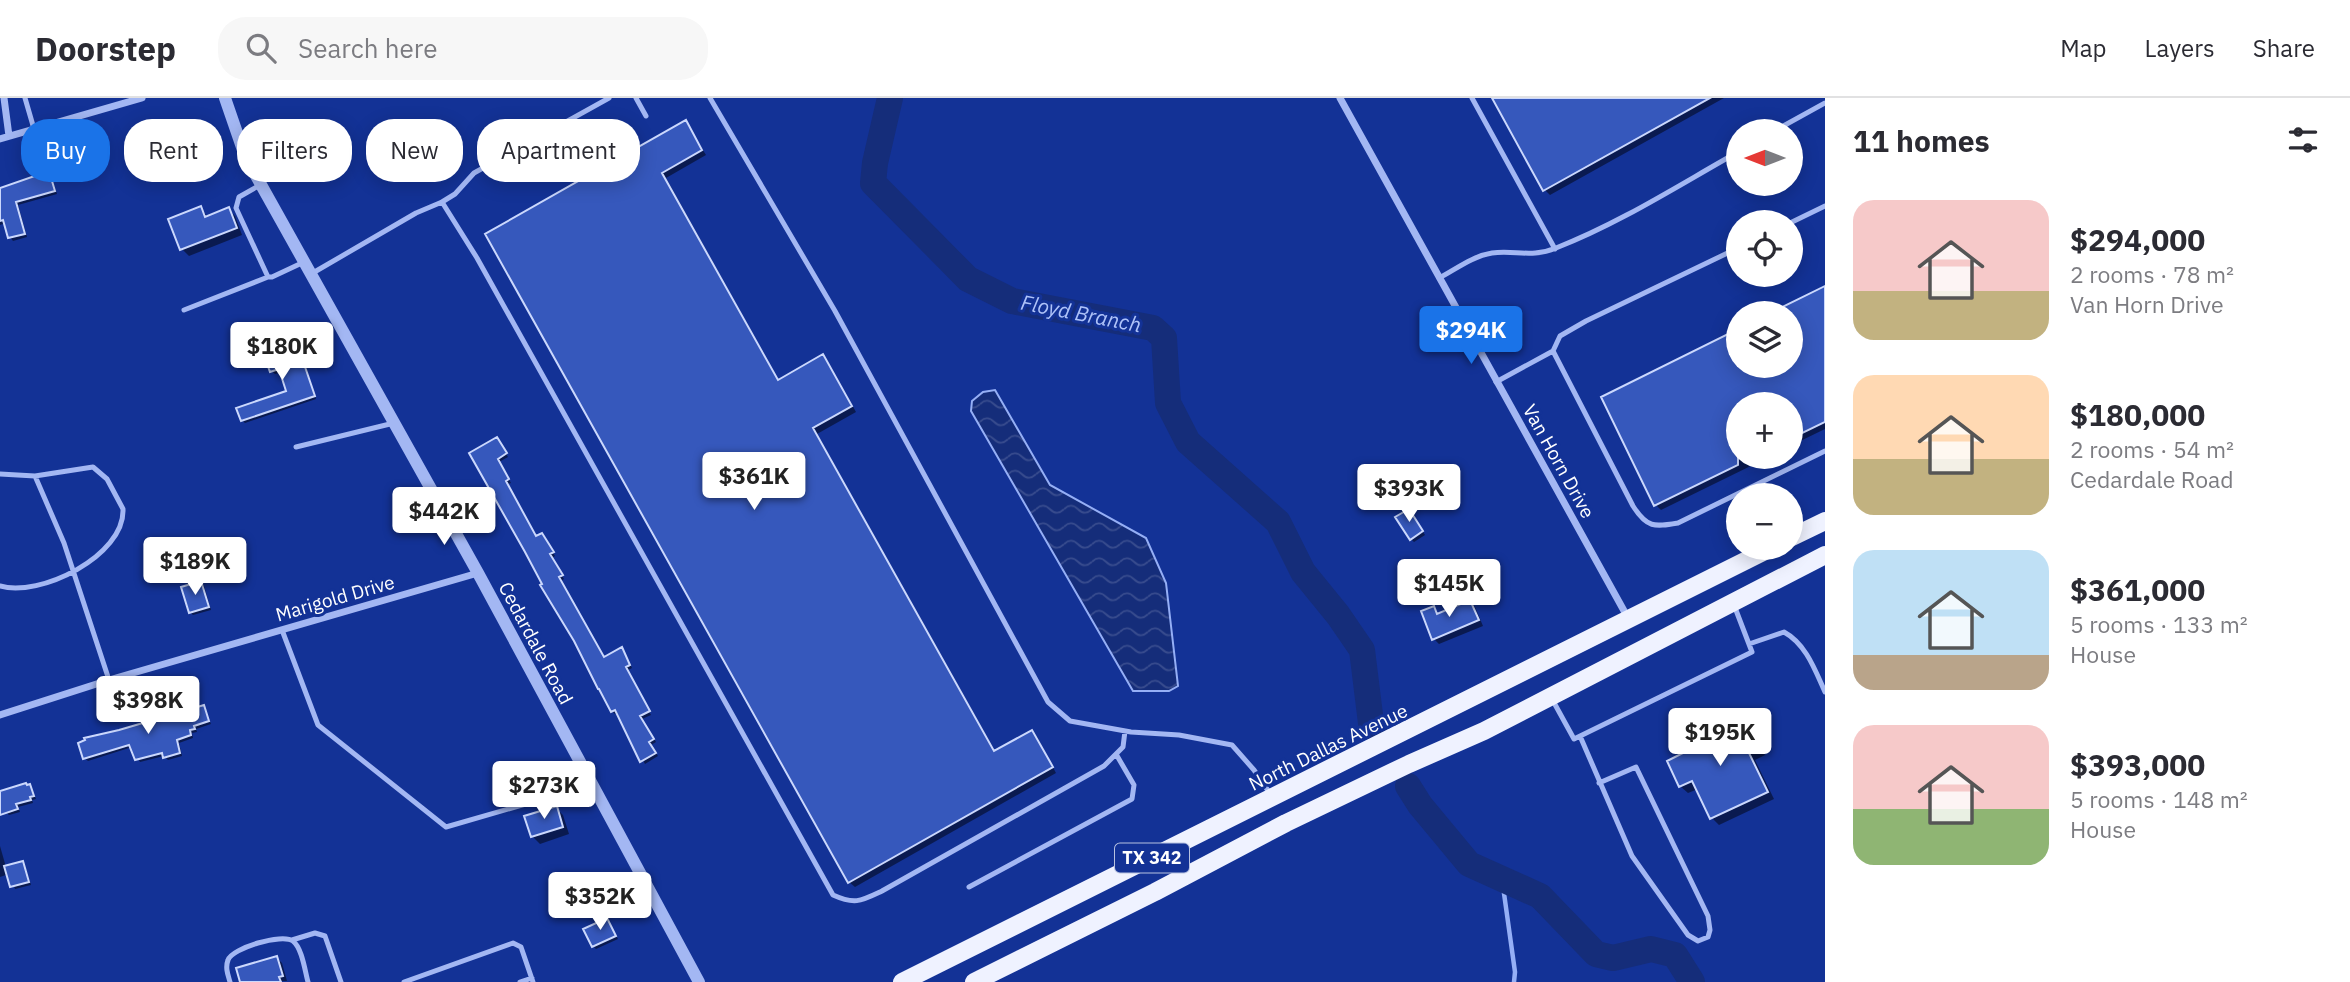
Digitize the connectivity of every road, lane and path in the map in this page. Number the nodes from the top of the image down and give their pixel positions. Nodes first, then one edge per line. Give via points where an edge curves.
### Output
1 (4, 98) edge
2 (25, 98) edge
3 (142, 98) edge
4 (225, 98) edge
5 (609, 98) edge
6 (636, 98) edge
7 (710, 98) edge
8 (1340, 98) edge
9 (1472, 98) edge
10 (1825, 103) edge
11 (646, 116) dead end
12 (31, 119) edge
13 (69, 119) edge
14 (1796, 119) edge
15 (21, 133) edge
16 (9, 136) junction
17 (0, 139) edge
18 (1726, 159) edge
19 (260, 185) junction
20 (442, 202) junction
21 (1825, 206) edge
22 (1803, 217) edge
23 (1555, 248) junction
24 (1726, 254) edge
25 (304, 262) junction
26 (311, 274) junction
27 (268, 277) junction
28 (1439, 278) junction
29 (184, 310) dead end
30 (1553, 351) junction
31 (1496, 382) junction
32 (394, 423) junction
33 (296, 447) dead end
34 (1825, 451) edge
35 (0, 474) edge
36 (35, 476) junction
37 (1825, 521) edge
38 (1803, 532) edge
39 (1824, 557) edge
40 (1747, 560) edge
41 (74, 572) junction
42 (478, 573) junction
43 (0, 586) edge
44 (1733, 602) junction
45 (1629, 619) junction
46 (282, 630) junction
47 (1749, 644) junction
48 (109, 680) junction
49 (1825, 692) edge
50 (1550, 696) junction
51 (0, 715) edge
52 (1125, 731) junction
53 (1580, 736) junction
54 (1116, 754) junction
55 (587, 779) junction
56 (1600, 783) junction
57 (1272, 797) junction
58 (1286, 823) junction
59 (969, 887) dead end
60 (292, 940) junction
61 (532, 980) edge
62 (230, 982) edge
63 (308, 982) edge
64 (341, 982) edge
65 (404, 982) edge
66 (520, 982) edge
67 (699, 982) edge
68 (902, 982) edge
69 (974, 982) edge

1 - 16 street
2 - 12 lane
3 - 13 street
4 - 19 street, Cedardale Road
5 - 20 lane via 474,173
6 - 11 lane
7 - 52 lane via 835,311 1048,702 1070,721
8 - 28 street, Van Horn Drive
9 - 23 lane
10 - 14 lane
15 - 16 street
16 - 17 street
18 - 23 lane
19 - 25 street, Cedardale Road
19 - 27 lane via 239,197 236,208
20 - 26 lane
20 - 54 lane via 833,895 859,902 882,891 1104,766
21 - 22 lane
23 - 28 lane via 1526,255 1494,252 1478,256
24 - 30 lane via 1577,326 1560,336
25 - 26 street, Cedardale Road
25 - 27 lane
26 - 32 street, Cedardale Road
27 - 29 lane
28 - 31 street, Van Horn Drive
30 - 31 lane
30 - 34 lane via 1633,506 1642,520 1656,526 1678,523
31 - 45 street, Van Horn Drive
32 - 33 lane
32 - 42 street, Cedardale Road
35 - 36 lane
36 - 41 lane
36 - 41 lane via 93,467 107,479 123,509 113,542
37 - 38 main road
39 - 44 main road, TX 342
40 - 45 main road, North Dallas Avenue / TX 342
41 - 43 lane via 45,583 11,589
41 - 48 lane
42 - 46 street, Marigold Drive
42 - 55 street, Cedardale Road
44 - 47 lane
44 - 50 main road, TX 342
45 - 57 main road, North Dallas Avenue / TX 342
46 - 48 street, Marigold Drive
46 - 55 lane via 318,725 446,827 566,792
47 - 49 lane via 1784,632 1797,638
47 - 53 lane via 1752,652
48 - 51 street, Marigold Drive
50 - 53 lane via 1574,739
50 - 58 main road, TX 342
52 - 54 lane via 1123,747
52 - 57 lane via 1232,745
53 - 56 lane
54 - 59 lane via 1134,785 1132,799
55 - 67 street, Cedardale Road
56 - 56 lane via 1632,856 1662,900 1688,936 1698,941 1708,937 1708,916 1636,767
57 - 58 main road
57 - 68 main road, North Dallas Avenue / TX 342
58 - 69 main road, TX 342
60 - 62 lane via 281,938 237,950 228,958
60 - 63 lane
60 - 64 lane via 315,933 325,936
61 - 65 lane via 521,947 513,943
61 - 66 lane

